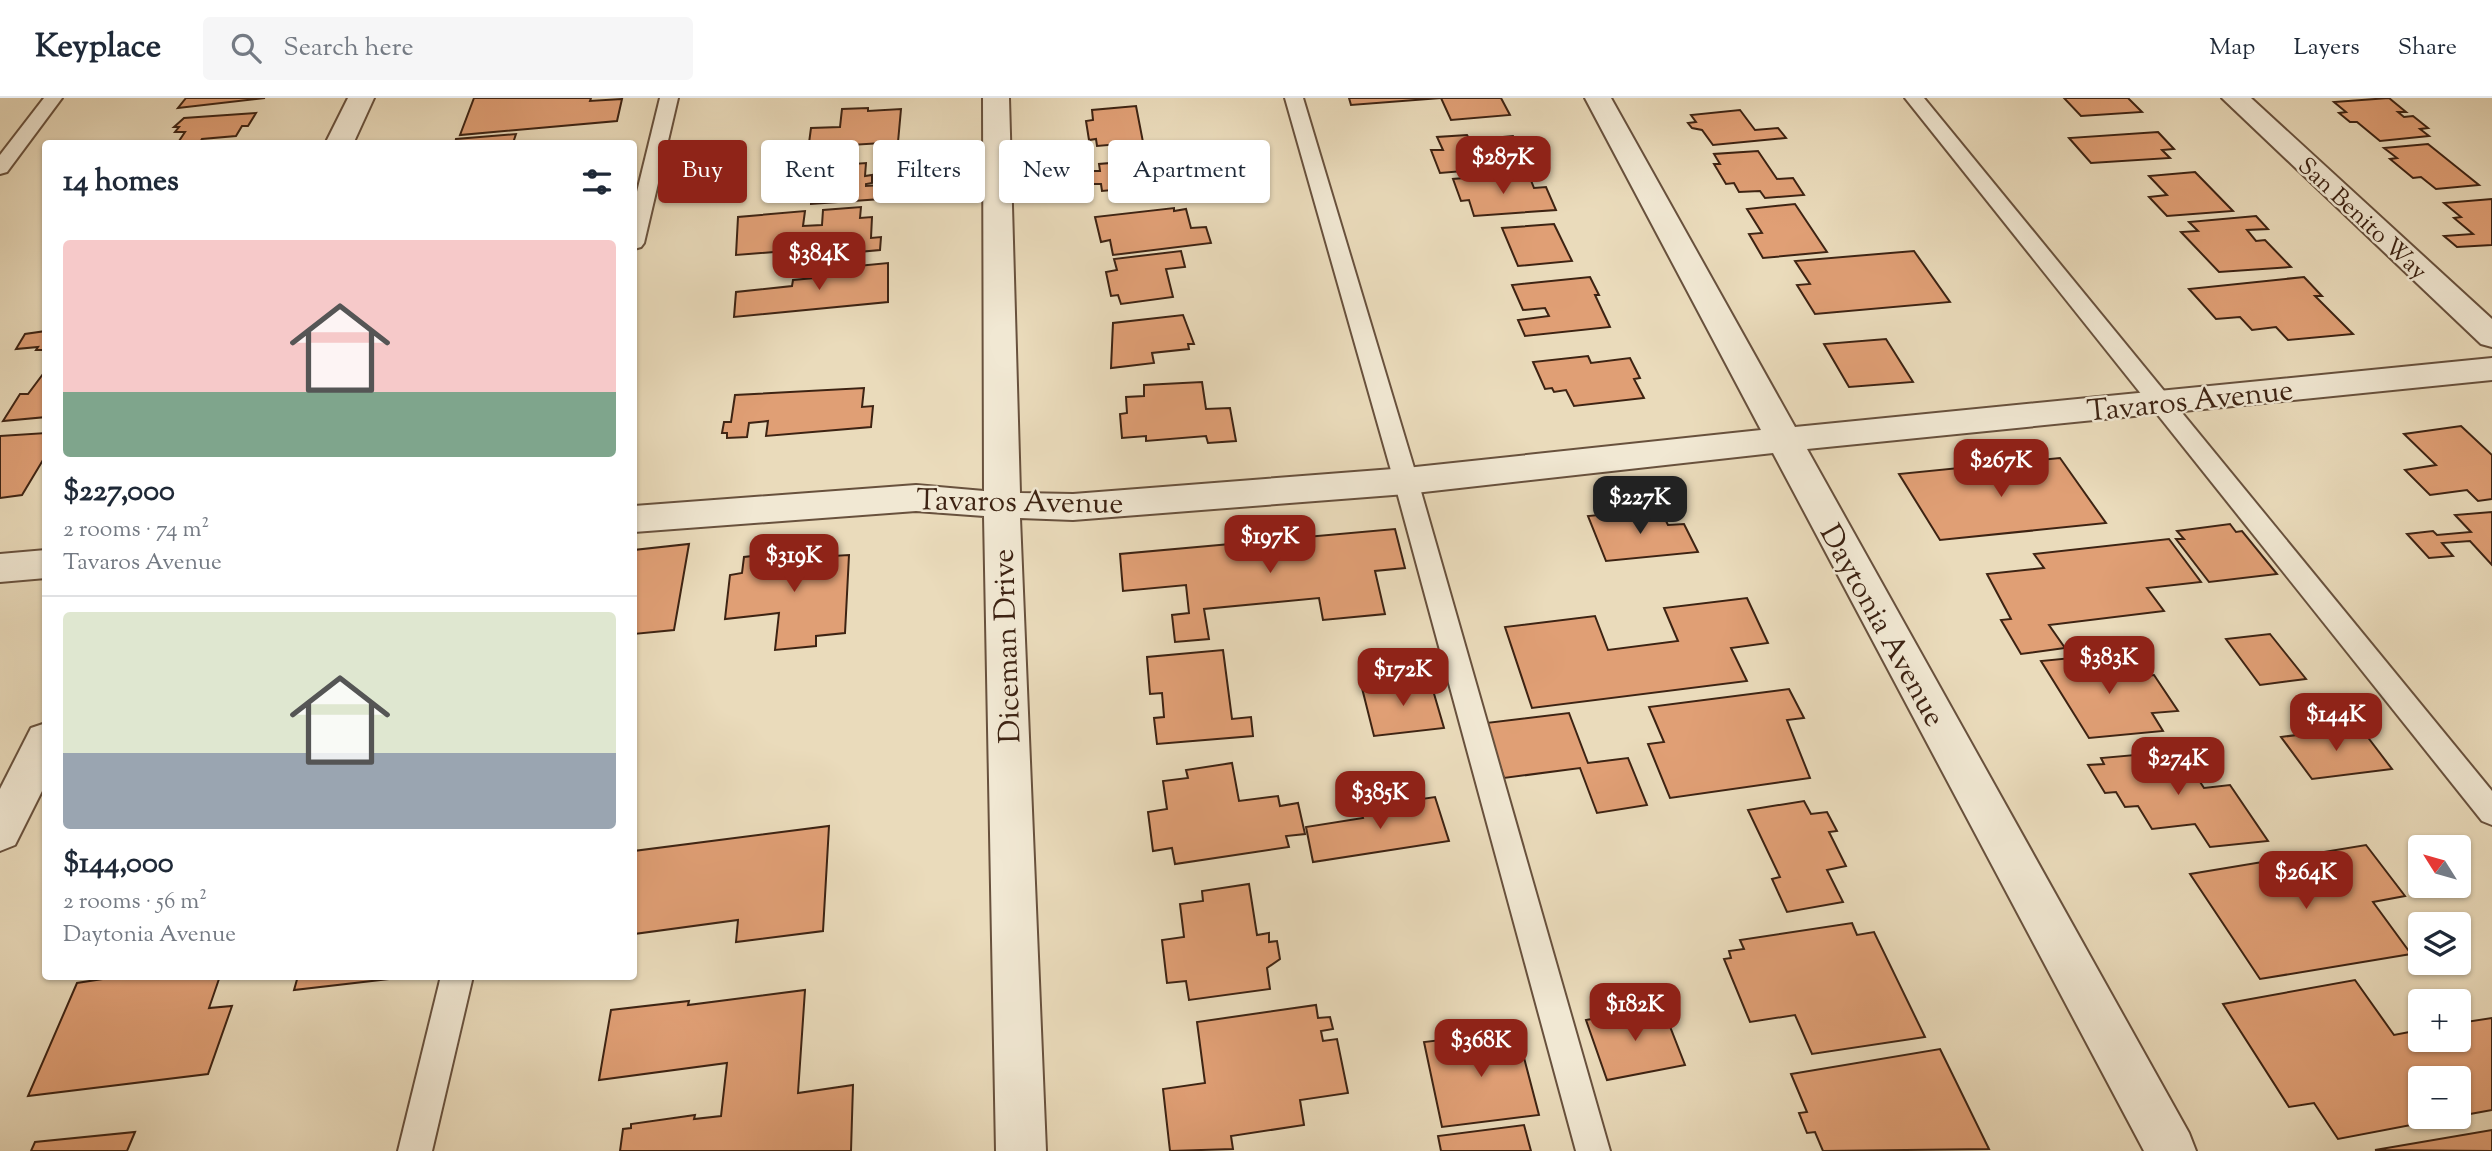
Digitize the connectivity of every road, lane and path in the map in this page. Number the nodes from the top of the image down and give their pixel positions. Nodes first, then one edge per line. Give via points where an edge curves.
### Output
1 (53, 98) edge
2 (361, 98) edge
3 (669, 98) edge
4 (996, 98) edge
5 (1294, 98) edge
6 (1598, 98) edge
7 (1914, 98) edge
8 (2235, 98) edge
9 (341, 140) edge
10 (0, 168) edge
11 (637, 231) edge
12 (2492, 337) edge
13 (2492, 369) edge
14 (2161, 403) junction
15 (1782, 440) junction
16 (1406, 481) junction
17 (1002, 505) junction
18 (637, 519) edge
19 (42, 564) edge
20 (0, 568) edge
21 (42, 748) edge
22 (2492, 812) edge
23 (0, 832) edge
24 (456, 980) edge
25 (415, 1151) edge
26 (1021, 1151) edge
27 (1593, 1151) edge
28 (2171, 1151) edge

1 - 10 lane
2 - 9 street
3 - 11 lane
4 - 17 street, Diceman Drive
5 - 16 lane
6 - 15 street, Daytonia Avenue
7 - 14 lane
8 - 12 street, San Benito Way
13 - 14 street, Tavaros Avenue
14 - 15 street, Tavaros Avenue
14 - 22 lane
15 - 16 street, Tavaros Avenue
15 - 28 street, Daytonia Avenue
16 - 17 street, Tavaros Avenue via 1073,507
16 - 27 lane
17 - 18 street, Tavaros Avenue via 916,498
17 - 26 street, Diceman Drive
19 - 20 street
21 - 23 street
24 - 25 lane

